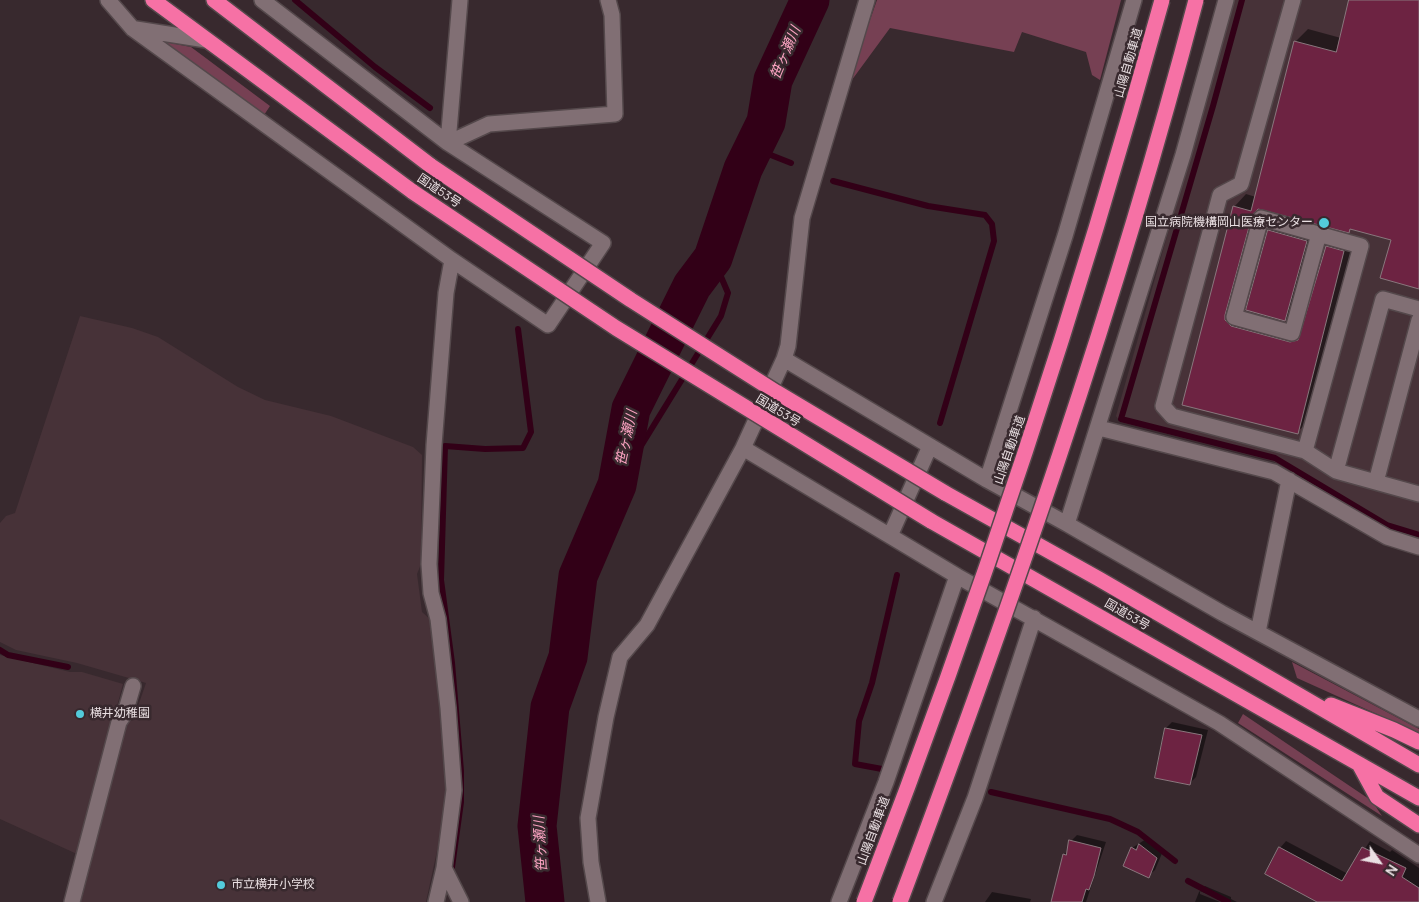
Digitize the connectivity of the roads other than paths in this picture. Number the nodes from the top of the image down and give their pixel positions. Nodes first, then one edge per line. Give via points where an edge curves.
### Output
1 (108, 0) edge
2 (153, 0) edge
3 (214, 0) edge
4 (262, 0) edge
5 (460, 0) edge
6 (608, 0) edge
7 (867, 0) edge
8 (1134, 0) edge
9 (1162, 0) edge
10 (1196, 0) edge
11 (1226, 0) edge
12 (1293, 0) edge
13 (133, 29) junction
14 (206, 40) junction
15 (448, 143) junction
16 (1319, 234) junction
17 (452, 260) junction
18 (1419, 309) edge
19 (1419, 320) edge
20 (784, 358) junction
21 (1099, 428) junction
22 (1307, 445) junction
23 (930, 446) junction
24 (743, 448) junction
25 (1336, 471) junction
26 (987, 480) junction
27 (1289, 480) junction
28 (1376, 482) junction
29 (1419, 494) edge
30 (1068, 524) junction
31 (890, 536) junction
32 (1419, 547) edge
33 (957, 576) junction
34 (1034, 618) junction
35 (1258, 632) junction
36 (133, 686) dead end
37 (1286, 687) junction
38 (1419, 719) edge
39 (1419, 742) edge
40 (1359, 764) junction
41 (1419, 764) edge
42 (1419, 798) edge
43 (1419, 825) edge
44 (1419, 855) edge
45 (444, 868) junction
46 (72, 902) edge
47 (436, 902) edge
48 (461, 902) edge
49 (598, 902) edge
50 (839, 902) edge
51 (864, 902) edge
52 (900, 902) edge
53 (934, 902) edge

1 - 13 street
2 - 14 highway, 国道53号
3 - 37 highway, 国道53号, bridge via 431,166 639,306 946,494
4 - 15 street
5 - 15 street
6 - 15 street via 612,16 615,114 489,124
7 - 20 street via 802,218
8 - 26 street via 1065,236
9 - 51 highway, 山陽自動車道, bridge via 1039,412 973,606
10 - 52 highway, bridge via 1177,74 1070,422
11 - 21 street via 1183,155
12 - 22 street via 1240,184 1220,195 1163,406 1172,416
13 - 14 street
13 - 17 street
14 - 40 highway, 国道53号, bridge via 413,192 616,328 931,521
15 - 17 street via 603,242 548,325
16 - 16 street via 1261,218 1234,317 1292,333
16 - 22 street via 1361,246
17 - 45 street via 446,293 434,446 429,564 448,708 454,790
18 - 25 street via 1383,300
19 - 28 street
20 - 23 street
20 - 24 street
21 - 27 street via 1274,472
21 - 30 street
22 - 25 street
23 - 26 street
23 - 31 street
24 - 31 street
24 - 49 street via 647,625 620,657 588,818
25 - 28 street
26 - 30 street
27 - 32 street via 1387,537
27 - 35 street
28 - 29 street
30 - 35 street
31 - 33 street
33 - 34 street
33 - 50 street via 886,782
34 - 44 street via 1219,723
34 - 53 street via 975,798
35 - 38 street
36 - 46 street via 126,713 119,722
37 - 39 highway
37 - 41 highway, 国道53号
40 - 42 highway, 国道53号
40 - 43 highway via 1377,796
45 - 47 street
45 - 48 street

